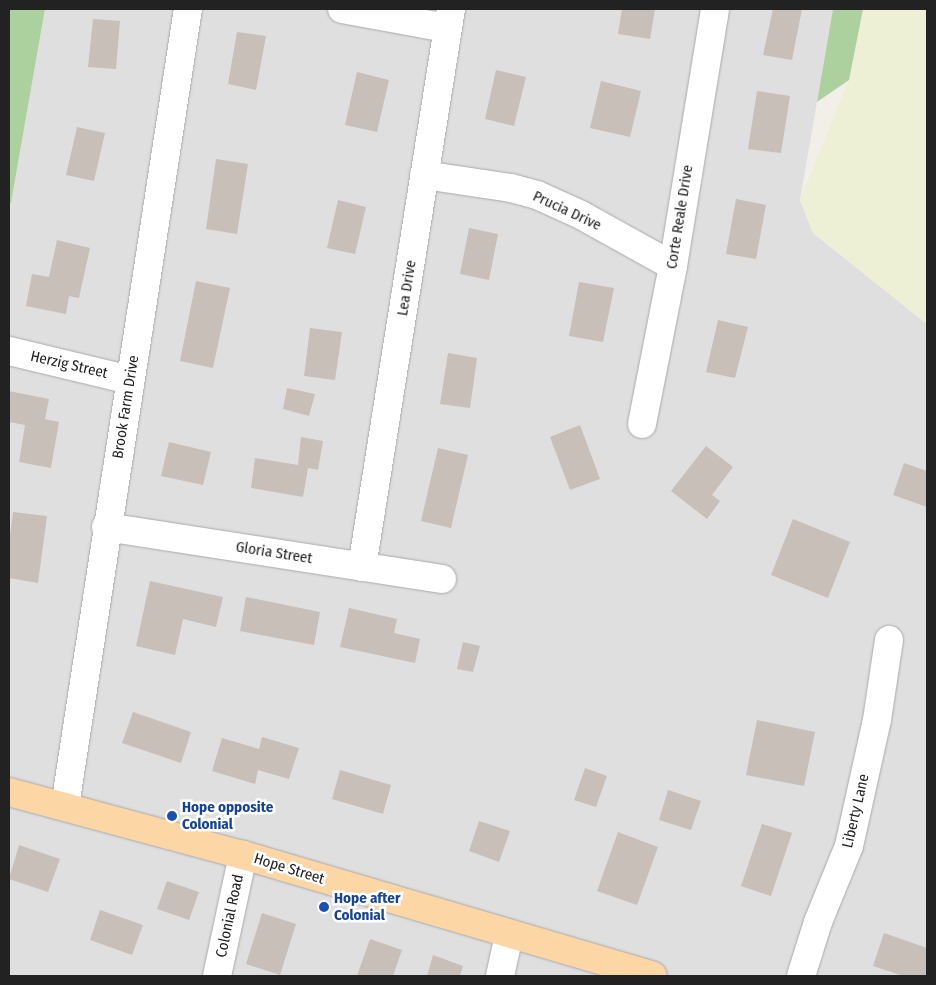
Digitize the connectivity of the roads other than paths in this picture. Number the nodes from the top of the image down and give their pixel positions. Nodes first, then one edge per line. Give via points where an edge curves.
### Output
1 (188, 9) edge
2 (342, 9) edge
3 (715, 9) edge
4 (449, 18) edge
5 (424, 175) junction
6 (673, 266) junction
7 (9, 351) edge
8 (130, 380) junction
9 (642, 424) dead end
10 (106, 527) junction
11 (362, 567) junction
12 (442, 579) dead end
13 (889, 640) dead end
14 (9, 792) edge
15 (65, 806) junction
16 (243, 855) junction
17 (509, 935) junction
18 (217, 976) edge
19 (500, 976) edge
20 (653, 976) edge
21 (801, 976) edge

1 - 8 street, Brook Farm Drive
2 - 4 street
3 - 6 street, Corte Reale Drive
4 - 5 street, Lea Drive
5 - 6 street, Prucia Drive via 537,195 581,215
5 - 11 street, Lea Drive
6 - 9 street, Corte Reale Drive
7 - 8 street, Herzig Street
8 - 10 street, Brook Farm Drive
10 - 11 street, Gloria Street
10 - 15 street, Brook Farm Drive
11 - 12 street, Gloria Street
13 - 21 street, Liberty Lane via 877,720 849,846 818,922
14 - 15 main road, Hope Street
15 - 16 main road, Hope Street
16 - 17 main road, Hope Street
16 - 18 street, Colonial Road
17 - 19 street
17 - 20 main road, Hope Street

